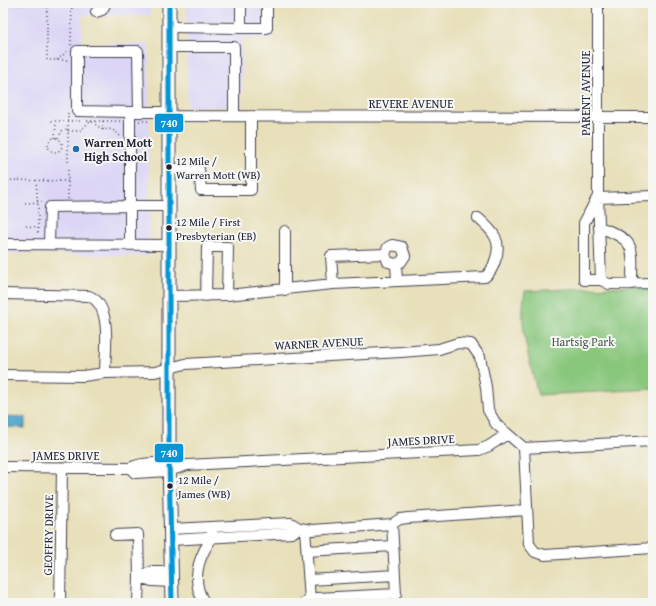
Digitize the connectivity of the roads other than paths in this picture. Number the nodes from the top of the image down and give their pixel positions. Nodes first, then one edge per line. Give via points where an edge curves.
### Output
1 (106, 3) edge
2 (169, 3) edge
3 (242, 3) edge
4 (267, 3) edge
5 (598, 3) edge
6 (96, 12) dead end
7 (169, 26) junction
8 (241, 28) junction
9 (169, 47) junction
10 (169, 114) junction
11 (133, 115) junction
12 (234, 116) junction
13 (251, 116) junction
14 (598, 117) junction
15 (653, 117) edge
16 (169, 169) junction
17 (653, 196) edge
18 (598, 197) junction
19 (130, 206) junction
20 (169, 206) junction
21 (478, 218) dead end
22 (599, 227) junction
23 (285, 231) dead end
24 (3, 244) edge
25 (49, 244) junction
26 (130, 245) junction
27 (169, 245) junction
28 (385, 254) junction
29 (396, 264) junction
30 (601, 280) junction
31 (397, 281) junction
32 (653, 283) edge
33 (333, 284) junction
34 (632, 284) junction
35 (285, 290) junction
36 (3, 294) edge
37 (169, 296) junction
38 (206, 296) junction
39 (227, 296) junction
40 (169, 368) junction
41 (105, 373) junction
42 (3, 375) edge
43 (507, 434) junction
44 (653, 441) edge
45 (524, 448) junction
46 (173, 466) junction
47 (3, 467) edge
48 (62, 468) junction
49 (527, 510) junction
50 (392, 524) junction
51 (302, 528) junction
52 (212, 532) junction
53 (171, 534) junction
54 (115, 535) dead end
55 (393, 546) junction
56 (653, 548) edge
57 (307, 551) junction
58 (395, 575) junction
59 (139, 577) junction
60 (171, 577) junction
61 (308, 580) junction
62 (307, 601) edge
63 (60, 603) edge
64 (138, 603) edge
65 (172, 603) edge
66 (205, 603) edge

1 - 6 street via 102,10
2 - 7 main road
3 - 8 street
4 - 8 street via 267,28
5 - 14 street, PARENT AVENUE
7 - 8 street
7 - 9 main road
9 - 10 main road
9 - 12 street via 234,47
10 - 11 street, REVERE AVENUE
10 - 12 street, REVERE AVENUE
10 - 16 main road
11 - 11 street, REVERE AVENUE via 138,51 77,51 77,111
11 - 19 street
12 - 13 street, REVERE AVENUE
13 - 14 street, REVERE AVENUE
13 - 16 street via 251,190 201,190 199,169
14 - 15 street, REVERE AVENUE
14 - 18 street, PARENT AVENUE
16 - 20 main road
17 - 18 street
18 - 22 street, PARENT AVENUE
18 - 30 street via 584,223 584,280
19 - 20 street
19 - 25 street via 50,207
19 - 26 street
20 - 27 main road
21 - 31 street via 488,226 498,241 499,250 491,272 485,277
22 - 30 street, PARENT AVENUE
22 - 34 street via 627,241 632,250
23 - 35 street
24 - 25 street
25 - 26 street
26 - 27 street
27 - 37 main road
28 - 29 street via 388,262
28 - 29 street via 392,245 402,247 405,256
28 - 33 street via 331,256
29 - 31 street
30 - 34 street via 609,284
31 - 33 street
32 - 34 street
33 - 35 street
35 - 39 street
36 - 41 street via 88,296 97,300 105,316
37 - 38 street
37 - 40 main road
38 - 39 street
38 - 39 street via 207,247 228,247
40 - 41 street, WARNER AVENUE via 154,372
40 - 43 street, WARNER AVENUE via 185,364 401,352 458,343 470,344 480,357 488,410 496,424
40 - 46 main road
41 - 42 street, WARNER AVENUE via 83,376
43 - 45 street
43 - 46 street, JAMES DRIVE via 479,450
44 - 45 street
45 - 49 street
46 - 48 street, JAMES DRIVE via 135,473 130,468
46 - 53 main road
47 - 48 street, JAMES DRIVE
48 - 63 street, GEOFFRY DRIVE
49 - 50 street via 404,518
49 - 56 street via 529,544 539,554
50 - 51 street
50 - 55 street
51 - 52 street via 292,533
51 - 57 street
52 - 53 street
52 - 66 street via 197,572 198,589
53 - 60 main road
54 - 59 street via 138,534
55 - 57 street
55 - 58 street
57 - 61 street
58 - 61 street
58 - 62 street via 396,594
59 - 60 street via 152,581
59 - 64 street
60 - 65 main road
61 - 62 street

